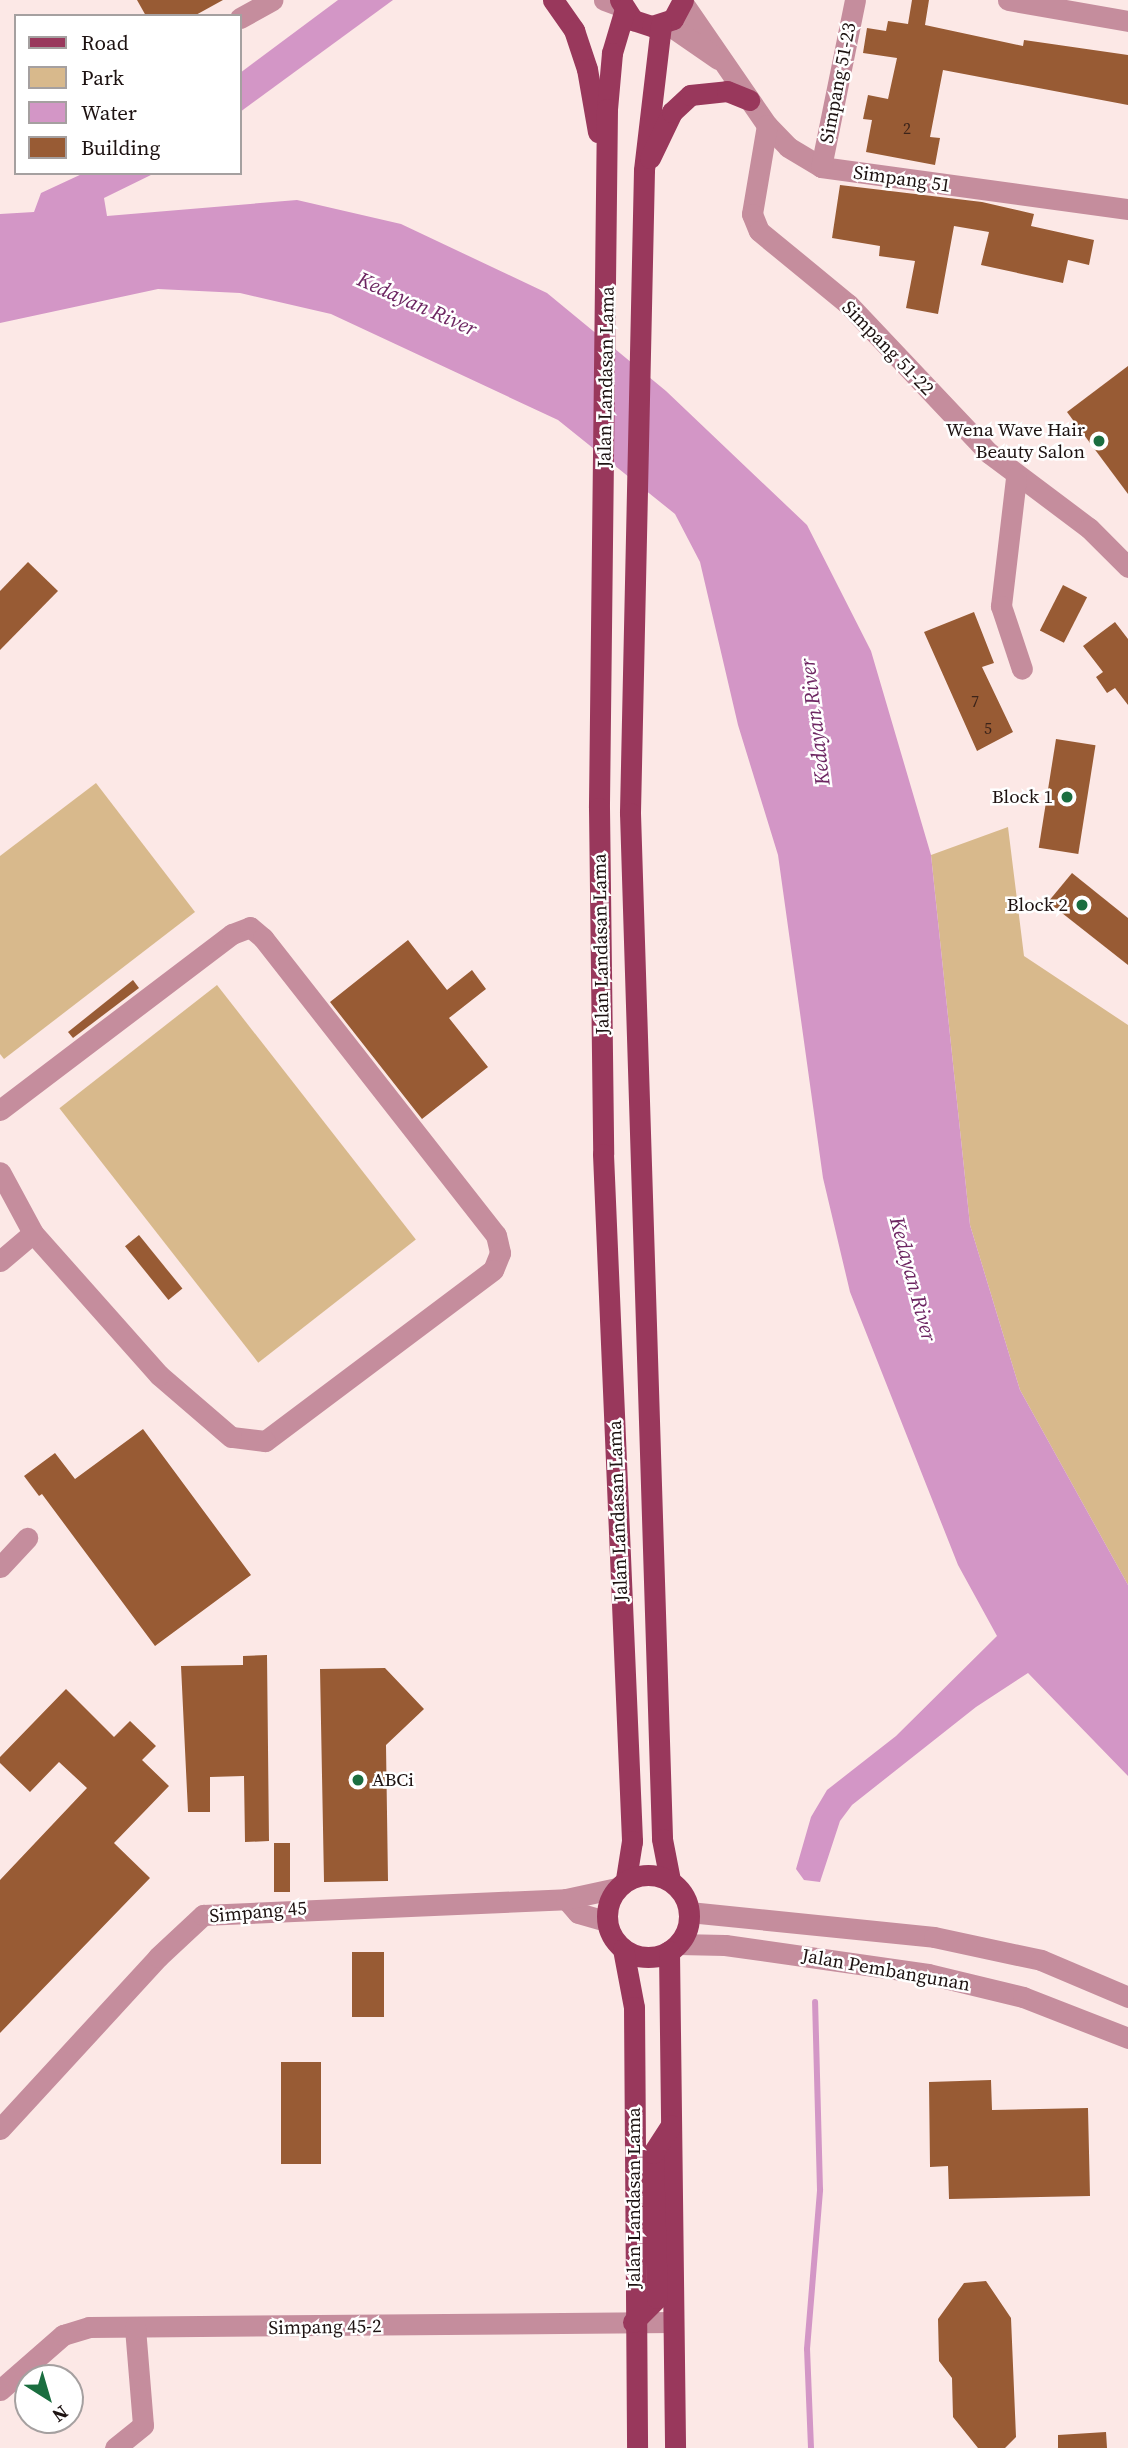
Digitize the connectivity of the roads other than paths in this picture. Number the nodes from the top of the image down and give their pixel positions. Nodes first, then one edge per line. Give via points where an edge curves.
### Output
1 (272, 0) edge
2 (553, 0) edge
3 (855, 0) edge
4 (1008, 0) edge
5 (683, 1) edge
6 (618, 4) edge
7 (242, 17) edge
8 (1128, 21) edge
9 (663, 24) junction
10 (723, 62) junction
11 (749, 100) junction
12 (766, 125) junction
13 (821, 167) junction
14 (643, 170) junction
15 (606, 179) junction
16 (1128, 209) edge
17 (1016, 478) junction
18 (1128, 566) edge
19 (1022, 669) dead end
20 (0, 1110) edge
21 (0, 1172) edge
22 (33, 1233) junction
23 (0, 1261) edge
24 (27, 1538) dead end
25 (0, 1567) edge
26 (670, 1880) junction
27 (621, 1884) junction
28 (566, 1899) junction
29 (689, 1912) junction
30 (606, 1921) junction
31 (673, 1948) junction
32 (623, 1949) junction
33 (1128, 1997) edge
34 (1128, 2038) edge
35 (671, 2125) junction
36 (0, 2129) edge
37 (633, 2322) junction
38 (672, 2322) junction
39 (135, 2327) junction
40 (0, 2390) edge
41 (115, 2448) edge
42 (637, 2448) edge
43 (675, 2448) edge

1 - 7 street
2 - 15 main road via 574,30 587,69
3 - 13 street, Simpang 51-23
4 - 8 street
5 - 9 main road
5 - 10 street, Simpang 51
6 - 9 main road via 642,25
6 - 15 main road, Jalan Landasan Lama
9 - 10 street, Simpang 51
9 - 14 main road, Jalan Landasan Lama
10 - 11 street, Simpang 51
11 - 12 street, Simpang 51
11 - 14 main road via 727,91 690,95 672,112
12 - 13 street, Simpang 51 via 788,147
12 - 17 street, Simpang 51-22 via 752,214 759,231 848,304
13 - 16 street, Simpang 51
14 - 26 main road, Jalan Landasan Lama via 630,813 662,1825
15 - 27 main road, Jalan Landasan Lama via 599,808 603,1154 632,1841
17 - 18 street, Simpang 51-22 via 1088,528
17 - 19 street via 1001,606
20 - 22 street via 232,934 250,927 496,1235 500,1253 493,1270 265,1441 231,1437 159,1375
21 - 22 street
22 - 23 street
24 - 25 street
26 - 27 main road via 648,1874
26 - 29 main road via 686,1900
27 - 28 street, Simpang 45
27 - 30 main road
28 - 30 street via 578,1913
28 - 36 street, Simpang 45 via 203,1915 158,1957
29 - 31 main road
29 - 33 street, Jalan Pembangunan via 934,1937 1041,1960
30 - 32 main road
31 - 32 main road via 645,1957
31 - 34 street, Jalan Pembangunan via 725,1945 928,1974 1023,1997
31 - 35 main road, Jalan Landasan Lama
32 - 37 main road, Jalan Landasan Lama via 634,2007
35 - 37 main road via 653,2153 657,2298
35 - 38 main road, Jalan Landasan Lama
37 - 38 street, Simpang 45-2
37 - 39 street, Simpang 45-2
37 - 42 main road, Jalan Landasan Lama
38 - 43 main road, Jalan Landasan Lama
39 - 40 street, Simpang 45-2 via 89,2327 63,2335
39 - 41 street via 143,2425

